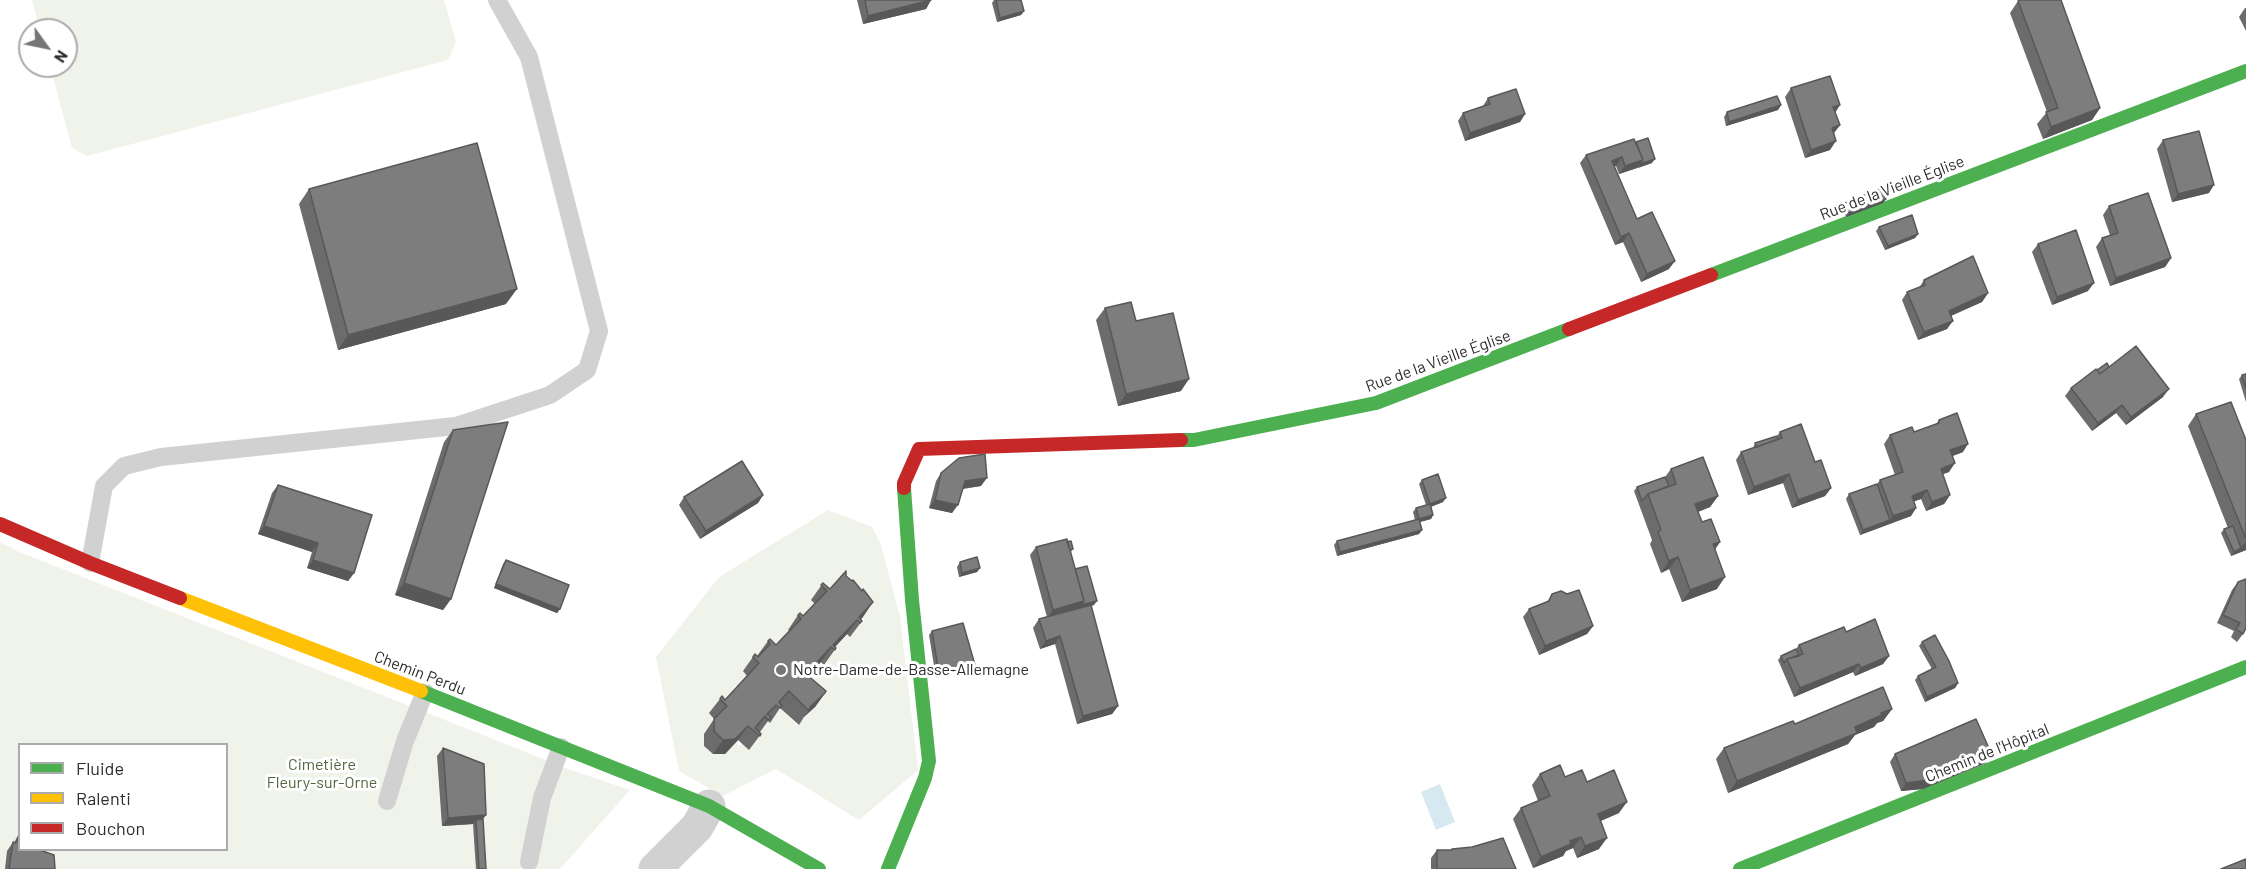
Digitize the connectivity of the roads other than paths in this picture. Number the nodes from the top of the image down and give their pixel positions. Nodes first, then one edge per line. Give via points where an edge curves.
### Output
1 (497, 0) edge
2 (2246, 71) edge
3 (0, 524) edge
4 (90, 563) junction
5 (2246, 667) edge
6 (425, 692) junction
7 (561, 747) junction
8 (387, 801) dead end
9 (709, 806) junction
10 (529, 861) dead end
11 (655, 869) edge
12 (819, 869) edge
13 (888, 869) edge
14 (1740, 869) edge

1 - 4 lane via 529,57 599,331 586,370 550,395 456,426 161,457 124,466 104,486
2 - 13 street, Rue de la Vieille Église via 1376,403 1194,440 919,449 904,483 929,761
3 - 4 street, Chemin Perdu
4 - 6 street, Chemin Perdu
5 - 14 street, Chemin de l'Hôpital
6 - 7 street, Chemin Perdu
6 - 8 lane
7 - 9 street, Chemin Perdu
7 - 10 lane via 542,798
9 - 11 street via 697,827
9 - 12 street, Chemin Perdu

